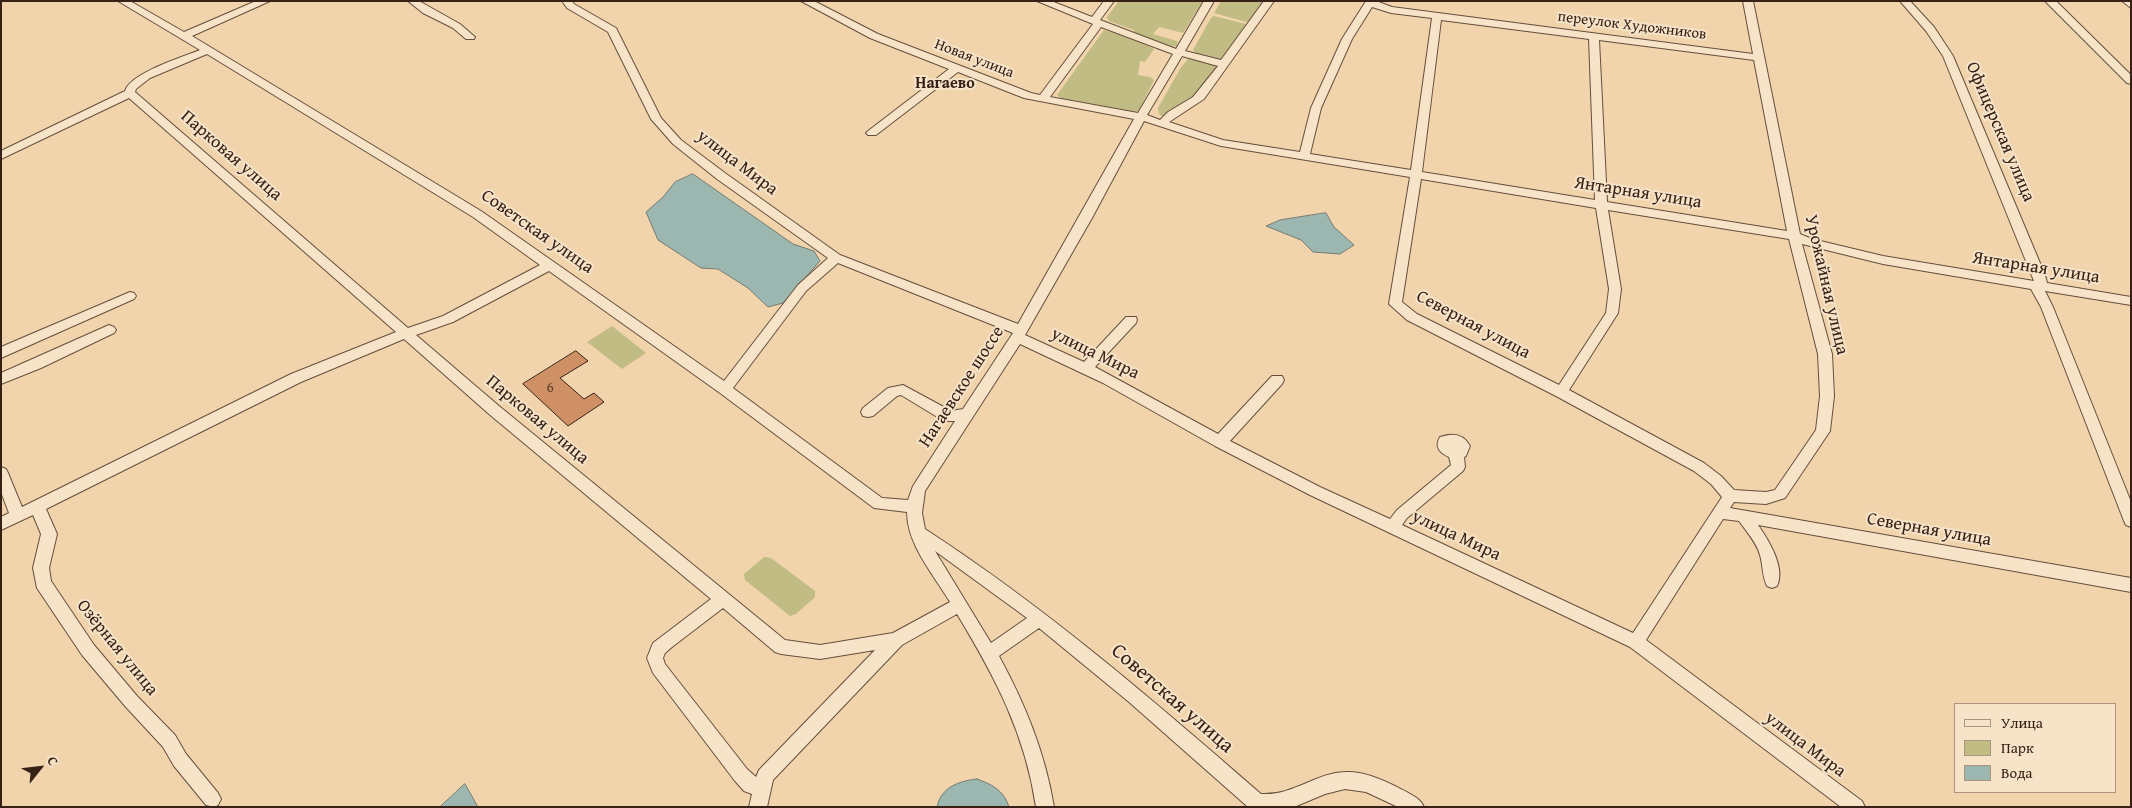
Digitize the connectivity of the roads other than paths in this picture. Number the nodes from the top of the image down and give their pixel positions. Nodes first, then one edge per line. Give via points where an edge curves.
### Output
1 (123, 1) edge
2 (265, 1) edge
3 (413, 1) edge
4 (566, 1) edge
5 (806, 1) edge
6 (1042, 1) edge
7 (1109, 1) edge
8 (1209, 1) edge
9 (1269, 1) edge
10 (1748, 1) edge
11 (1905, 1) edge
12 (2050, 1) edge
13 (2127, 1) edge
14 (1371, 2) edge
15 (2131, 4) edge
16 (1438, 16) junction
17 (1096, 22) junction
18 (184, 36) junction
19 (1594, 36) junction
20 (470, 37) dead end
21 (208, 50) junction
22 (1179, 52) junction
23 (1760, 58) junction
24 (1224, 64) junction
25 (956, 69) junction
26 (2131, 81) edge
27 (130, 93) junction
28 (1043, 99) junction
29 (1141, 117) junction
30 (1162, 124) junction
31 (872, 133) dead end
32 (1, 156) edge
33 (1304, 157) junction
34 (1416, 176) junction
35 (1601, 205) junction
36 (1794, 236) junction
37 (836, 258) junction
38 (550, 265) junction
39 (2039, 287) junction
40 (130, 296) dead end
41 (2131, 301) edge
42 (1131, 320) dead end
43 (109, 330) dead end
44 (407, 333) junction
45 (1019, 334) junction
46 (1, 353) edge
47 (1086, 368) junction
48 (1, 379) edge
49 (1277, 380) dead end
50 (725, 389) junction
51 (1561, 392) junction
52 (868, 412) dead end
53 (968, 414) junction
54 (1220, 442) junction
55 (1456, 454) dead end
56 (1, 473) edge
57 (1730, 496) junction
58 (37, 506) junction
59 (915, 507) junction
60 (1720, 512) junction
61 (18, 516) junction
62 (1743, 516) junction
63 (2131, 521) edge
64 (1, 524) edge
65 (1393, 527) junction
66 (920, 533) junction
67 (1772, 581) dead end
68 (2131, 585) edge
69 (724, 598) junction
70 (960, 604) junction
71 (1039, 619) junction
72 (896, 640) junction
73 (1636, 642) junction
74 (988, 654) junction
75 (763, 787) junction
76 (212, 799) dead end
77 (1258, 805) edge
78 (1279, 805) edge
79 (758, 807) edge
80 (1046, 807) edge
81 (1415, 807) edge
82 (1856, 807) edge

1 - 18 street, Советская улица
2 - 18 street
3 - 20 street via 464,30
4 - 37 street, улица Мира via 612,30 656,119 677,142
5 - 25 street, Новая улица via 874,36
6 - 17 street
7 - 17 street
8 - 22 street, Нагаевское шоссе
9 - 24 street
10 - 23 street, Урожайная улица
11 - 39 street, Офицерская улица via 1948,56 2039,275
12 - 26 street
13 - 15 street
14 - 16 street, переулок Художников via 1382,8
14 - 33 street via 1347,39 1316,108
16 - 19 street, переулок Художников
16 - 34 street, Северная улица
17 - 22 street
17 - 28 street
18 - 21 street, Советская улица
19 - 23 street, переулок Художников
19 - 35 street
21 - 27 street via 146,76 131,88
21 - 38 street, Советская улица via 477,214
22 - 24 street
22 - 29 street, Нагаевское шоссе
23 - 36 street, Урожайная улица
24 - 30 street via 1196,101 1166,117
25 - 28 street, Новая улица
25 - 31 street
27 - 32 street
27 - 44 street, Парковая улица
28 - 29 street, Новая улица
29 - 30 street, Янтарная улица
29 - 45 street, Нагаевское шоссе
30 - 33 street, Янтарная улица via 1222,143
33 - 34 street, Янтарная улица
34 - 35 street, Янтарная улица
34 - 51 street, Северная улица via 1395,304 1412,317
35 - 36 street, Янтарная улица
35 - 51 street via 1615,289 1612,313
36 - 39 street, Янтарная улица via 1882,260
36 - 57 street, Урожайная улица via 1825,354 1827,396 1823,431 1780,494 1766,498
37 - 45 street, улица Мира via 990,317
37 - 50 street via 802,288
38 - 44 street via 448,319
38 - 50 street, Советская улица
39 - 41 street, Янтарная улица
39 - 63 street, Офицерская улица
40 - 46 street
42 - 47 street
43 - 48 street
44 - 58 street via 296,378
44 - 69 street, Парковая улица via 494,410
45 - 47 street, улица Мира
45 - 53 street, Нагаевское шоссе
47 - 54 street, улица Мира
49 - 54 street
50 - 59 street, Советская улица via 879,504
51 - 57 street, Северная улица via 1699,467
52 - 53 street via 893,392 903,390 950,417
53 - 59 street, Нагаевское шоссе via 918,490
54 - 65 street, улица Мира
55 - 65 street via 1458,467 1402,514
56 - 61 street
57 - 60 street
58 - 61 street
58 - 76 street, Озёрная улица via 49,534 41,568 43,583 88,650 169,740 180,760
59 - 66 street, Нагаевское шоссе
60 - 62 street, Северная улица
60 - 73 street
61 - 64 street
62 - 67 street via 1768,554
62 - 68 street, Северная улица
65 - 73 street, улица Мира
66 - 70 street, Нагаевское шоссе
66 - 71 street, Советская улица
69 - 72 street, Парковая улица via 781,647 820,652
69 - 75 street via 659,648 655,658 659,668 741,775 750,785
70 - 72 street, Парковая улица
70 - 74 street, Нагаевское шоссе
71 - 74 street
71 - 77 street, Советская улица via 1092,659
72 - 75 street via 765,776
73 - 82 street, улица Мира
74 - 80 street, Нагаевское шоссе via 1019,714
75 - 79 street
77 - 78 street, Советская улица
78 - 81 street, Советская улица via 1337,781 1381,787

